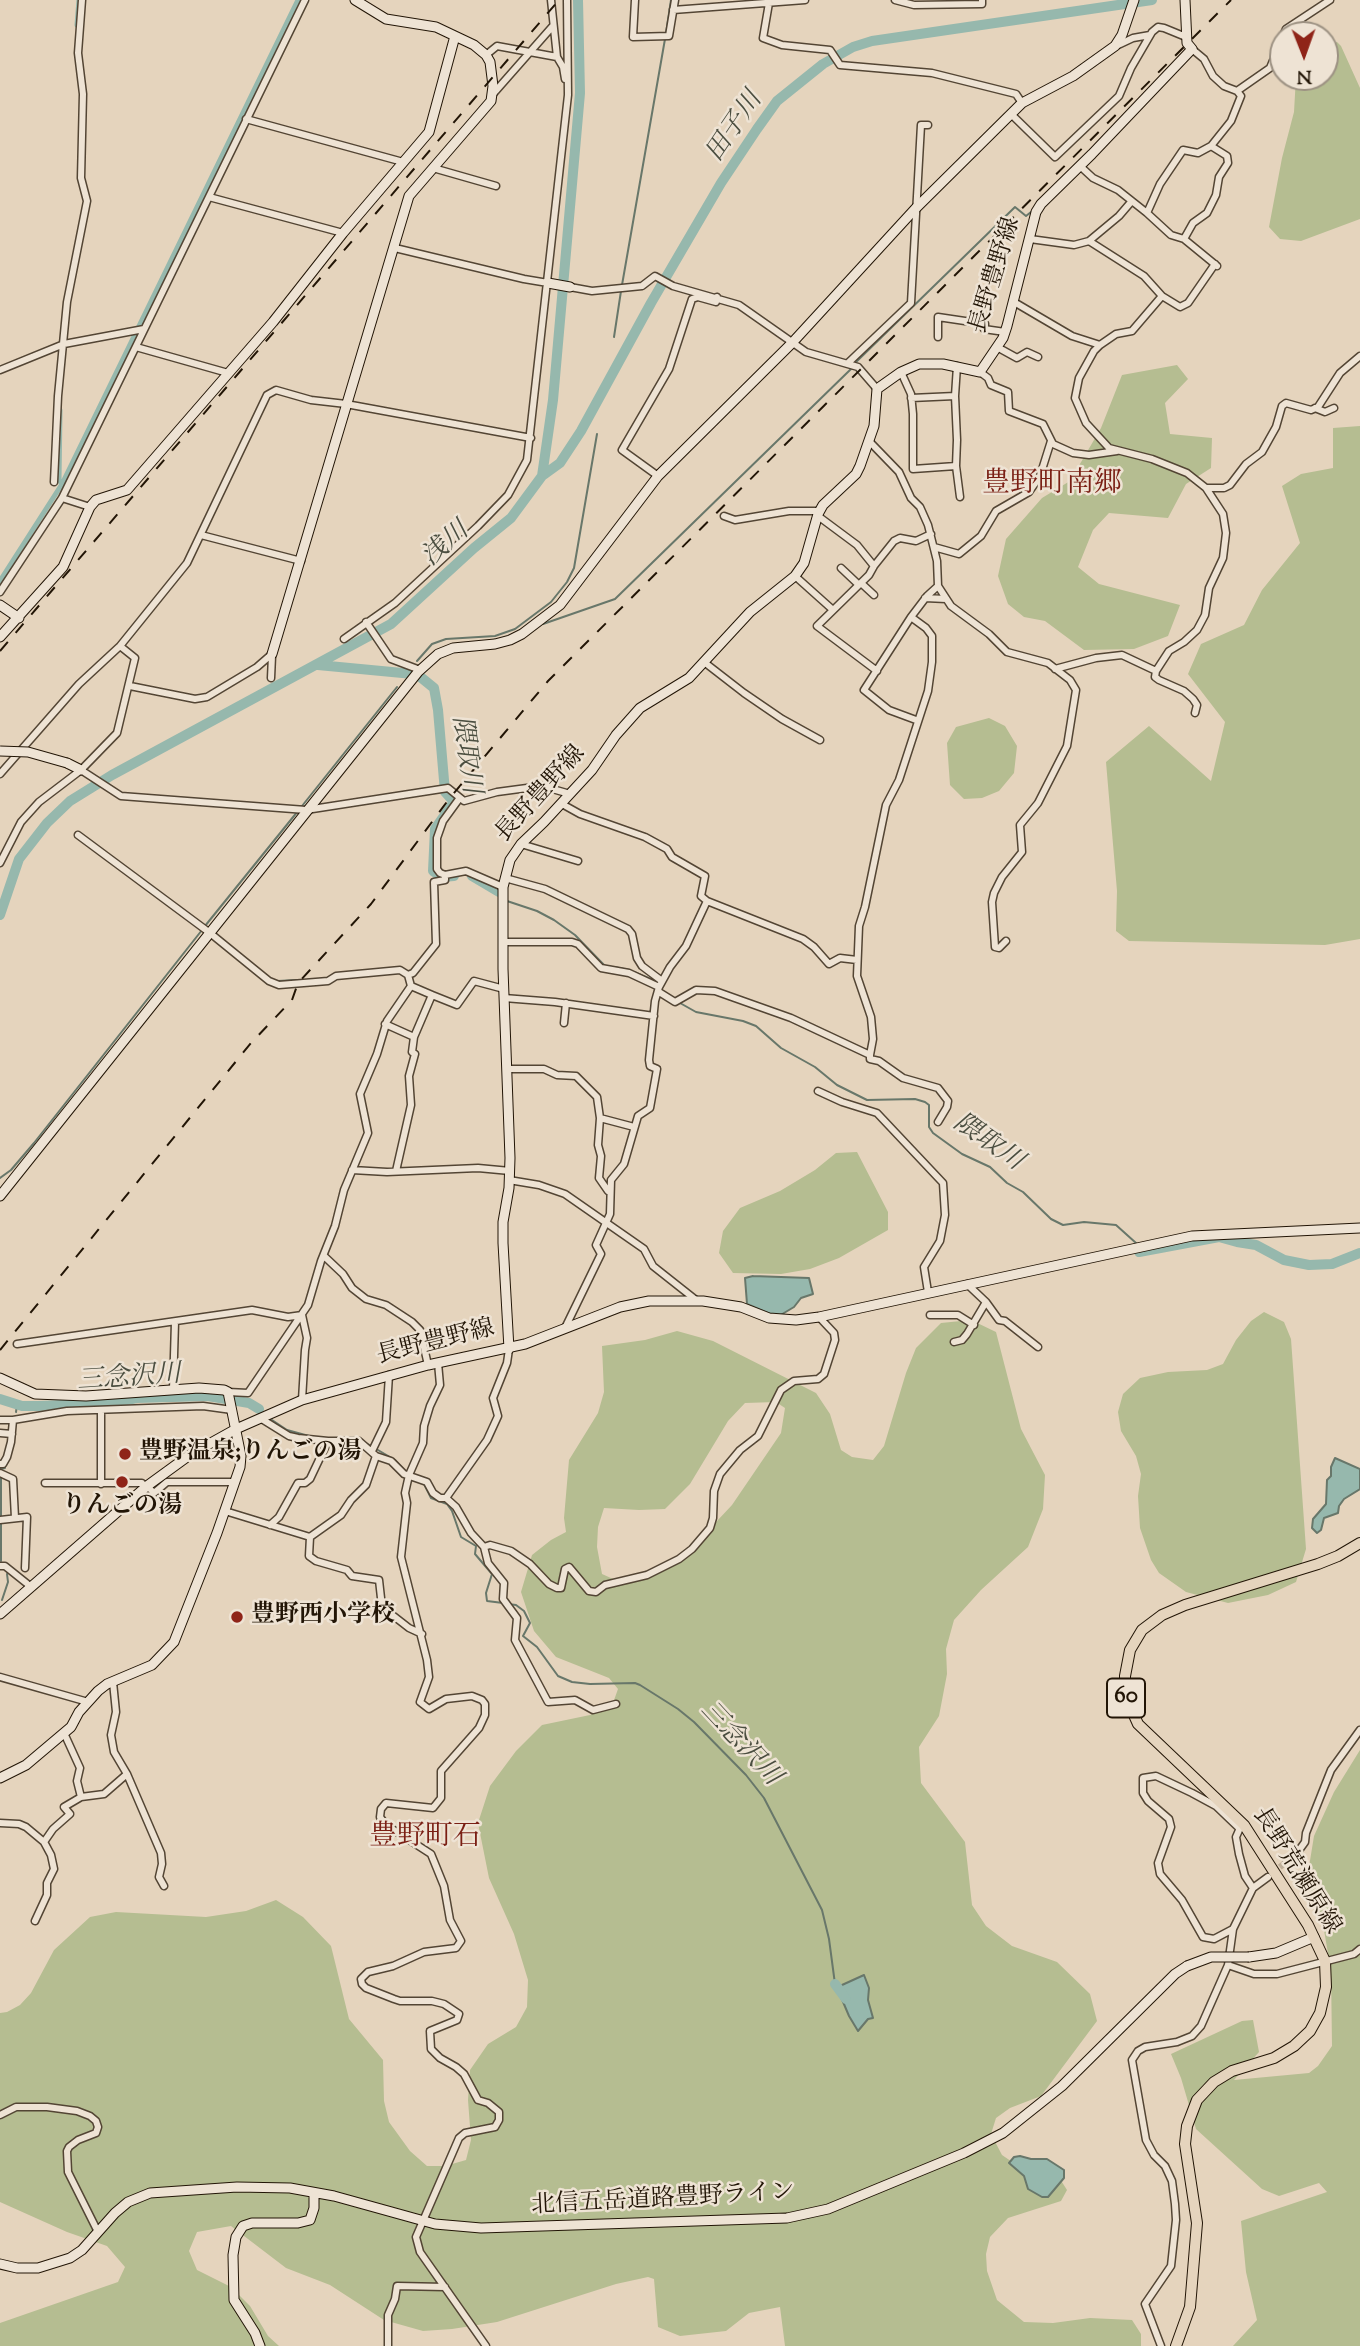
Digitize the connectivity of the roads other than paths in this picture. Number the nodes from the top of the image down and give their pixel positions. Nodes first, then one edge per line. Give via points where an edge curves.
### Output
1 (82, 0) edge
2 (305, 0) edge
3 (355, 0) edge
4 (551, 0) edge
5 (567, 0) edge
6 (635, 0) edge
7 (675, 0) edge
8 (805, 0) edge
9 (895, 0) edge
10 (982, 0) edge
11 (1134, 0) edge
12 (1185, 0) edge
13 (1330, 0) edge
14 (769, 3) junction
15 (673, 10) junction
16 (552, 27) junction
17 (1150, 35) junction
18 (455, 36) junction
19 (1186, 37) junction
20 (1115, 46) junction
21 (1192, 49) junction
22 (529, 52) junction
23 (486, 55) junction
24 (556, 57) junction
25 (1237, 90) junction
26 (492, 94) junction
27 (568, 95) junction
28 (1023, 103) junction
29 (1011, 114) junction
30 (246, 118) junction
31 (928, 125) dead end
32 (1211, 146) junction
33 (402, 162) junction
34 (1080, 166) junction
35 (433, 168) junction
36 (496, 186) dead end
37 (209, 197) junction
38 (1131, 202) junction
39 (915, 209) junction
40 (1147, 213) junction
41 (343, 233) junction
42 (1030, 239) junction
43 (1184, 239) junction
44 (1090, 241) junction
45 (395, 248) junction
46 (548, 283) junction
47 (570, 287) joint
48 (1162, 296) junction
49 (717, 297) junction
50 (1014, 302) junction
51 (139, 330) junction
52 (1005, 332) junction
53 (938, 337) dead end
54 (792, 343) junction
55 (64, 344) junction
56 (1100, 345) junction
57 (135, 347) junction
58 (997, 347) junction
59 (1360, 356) edge
60 (1038, 357) dead end
61 (849, 363) junction
62 (957, 366) junction
63 (0, 370) edge
64 (901, 372) junction
65 (980, 372) junction
66 (228, 373) junction
67 (877, 389) junction
68 (955, 396) junction
69 (911, 398) junction
70 (346, 404) junction
71 (1315, 408) junction
72 (1334, 408) dead end
73 (531, 438) junction
74 (869, 441) junction
75 (1051, 441) junction
76 (1117, 452) junction
77 (956, 466) junction
78 (913, 469) junction
79 (899, 472) junction
80 (658, 476) junction
81 (54, 482) dead end
82 (1206, 488) junction
83 (960, 497) dead end
84 (62, 498) junction
85 (90, 507) junction
86 (819, 514) junction
87 (724, 516) dead end
88 (931, 534) junction
89 (201, 535) junction
90 (934, 547) junction
91 (302, 561) junction
92 (874, 566) junction
93 (841, 568) dead end
94 (795, 576) junction
95 (860, 584) junction
96 (938, 586) junction
97 (0, 592) edge
98 (874, 595) dead end
99 (925, 598) junction
100 (946, 599) junction
101 (0, 606) edge
102 (833, 610) junction
103 (911, 617) junction
104 (19, 618) junction
105 (367, 623) junction
106 (0, 637) edge
107 (344, 639) dead end
108 (120, 646) junction
109 (272, 654) junction
110 (704, 662) junction
111 (1055, 669) junction
112 (419, 671) junction
113 (877, 671) junction
114 (1156, 671) junction
115 (271, 678) dead end
116 (130, 686) junction
117 (1195, 713) dead end
118 (916, 720) junction
119 (820, 740) dead end
120 (0, 751) edge
121 (85, 773) junction
122 (0, 774) edge
123 (570, 794) junction
124 (459, 799) junction
125 (562, 804) junction
126 (306, 810) junction
127 (78, 835) dead end
128 (521, 844) junction
129 (578, 861) dead end
130 (0, 863) edge
131 (445, 876) junction
132 (504, 882) junction
133 (707, 901) junction
134 (210, 933) junction
135 (503, 942) junction
136 (1006, 942) dead end
137 (857, 960) junction
138 (408, 975) junction
139 (411, 986) junction
140 (660, 987) junction
141 (504, 993) junction
142 (432, 995) junction
143 (566, 1003) junction
144 (654, 1016) junction
145 (564, 1023) dead end
146 (386, 1024) junction
147 (414, 1037) junction
148 (870, 1055) junction
149 (507, 1069) junction
150 (818, 1091) dead end
151 (600, 1118) junction
152 (938, 1122) dead end
153 (635, 1127) junction
154 (352, 1170) junction
155 (396, 1171) junction
156 (509, 1175) junction
157 (16, 1177) junction
158 (0, 1184) edge
159 (610, 1193) junction
160 (0, 1196) edge
161 (607, 1222) junction
162 (1360, 1228) edge
163 (324, 1256) junction
164 (967, 1284) junction
165 (928, 1292) junction
166 (696, 1300) junction
167 (986, 1302) junction
168 (302, 1315) junction
169 (930, 1315) dead end
170 (819, 1317) junction
171 (175, 1322) junction
172 (974, 1325) junction
173 (565, 1328) junction
174 (954, 1342) dead end
175 (17, 1344) dead end
176 (1038, 1347) dead end
177 (509, 1349) junction
178 (438, 1363) junction
179 (428, 1365) junction
180 (389, 1375) junction
181 (0, 1378) edge
182 (173, 1389) junction
183 (302, 1400) junction
184 (230, 1401) junction
185 (101, 1410) junction
186 (260, 1418) junction
187 (0, 1420) edge
188 (13, 1420) junction
189 (236, 1429) junction
190 (0, 1433) edge
191 (12, 1434) junction
192 (328, 1441) junction
193 (374, 1450) junction
194 (1, 1464) edge
195 (1, 1474) edge
196 (409, 1475) junction
197 (234, 1482) junction
198 (45, 1483) dead end
199 (101, 1483) junction
200 (146, 1487) junction
201 (446, 1498) junction
202 (225, 1511) junction
203 (15, 1518) junction
204 (0, 1520) edge
205 (270, 1525) junction
206 (310, 1537) junction
207 (1360, 1543) edge
208 (484, 1547) junction
209 (0, 1566) edge
210 (25, 1568) dead end
211 (30, 1586) junction
212 (0, 1614) edge
213 (422, 1634) junction
214 (0, 1677) edge
215 (113, 1682) junction
216 (88, 1702) junction
217 (617, 1704) dead end
218 (1360, 1730) edge
219 (64, 1733) junction
220 (127, 1774) junction
221 (0, 1779) edge
222 (81, 1797) junction
223 (0, 1823) edge
224 (1242, 1827) junction
225 (44, 1842) junction
226 (1287, 1861) tunnel mouth
227 (1268, 1877) tunnel mouth
228 (164, 1886) dead end
229 (1253, 1888) junction
230 (35, 1920) dead end
231 (1233, 1929) junction
232 (1314, 1937) junction
233 (1360, 1949) edge
234 (1325, 1961) junction
235 (1228, 1965) junction
236 (0, 2115) edge
237 (314, 2193) junction
238 (422, 2221) junction
239 (98, 2232) junction
240 (0, 2264) edge
241 (445, 2287) junction
242 (260, 2346) edge
243 (388, 2346) edge
244 (486, 2346) edge
245 (1161, 2346) edge
246 (1176, 2346) edge

1 - 55 street via 78,53 83,94 81,178 87,201 67,302
2 - 30 street
3 - 18 street via 386,19 436,27
4 - 16 street
5 - 27 street
6 - 15 street via 633,37 665,36
7 - 15 street
8 - 14 street
9 - 10 street via 914,5 982,4
11 - 20 street
12 - 19 street
13 - 25 street via 1286,29 1266,72
14 - 15 street
14 - 28 street via 763,38 782,45 830,50 840,65 932,73 1016,94
16 - 22 street
16 - 24 street
17 - 19 street via 1158,27
17 - 20 street
17 - 29 street via 1119,96 1055,157
18 - 23 street
18 - 33 street via 429,132
19 - 21 street
20 - 28 street
21 - 25 street via 1213,76
21 - 34 street, 長野豊野線
22 - 23 street via 497,46
22 - 24 street
22 - 26 street
23 - 26 street via 493,74
24 - 27 street via 563,67
25 - 32 street via 1241,96 1231,121
26 - 35 street via 491,101
27 - 46 street
28 - 29 street
29 - 39 street
30 - 33 street
30 - 37 street
31 - 39 street via 921,125
32 - 40 street via 1198,153 1183,150
32 - 43 street via 1227,156 1228,163 1207,213 1193,223
33 - 41 street
34 - 38 street
34 - 42 street, 長野豊野線 via 1041,204
35 - 36 street
35 - 45 street via 410,196
37 - 41 street
37 - 51 street
38 - 40 street
38 - 44 street
39 - 54 street
39 - 61 street via 912,303
40 - 43 street via 1171,235
41 - 66 street
42 - 44 street via 1073,245
42 - 50 street, 長野豊野線
43 - 48 street via 1217,266 1188,303 1180,307
44 - 48 street via 1144,276
45 - 46 street
45 - 70 street
46 - 47 street
46 - 73 street
47 - 49 street via 592,291 642,286 655,276
48 - 56 street via 1132,331 1116,334
49 - 54 street via 739,305
49 - 80 street via 716,302 692,299 669,369 622,450
50 - 52 street, 長野豊野線
50 - 56 street via 1072,336
51 - 55 street
51 - 57 street
52 - 53 street via 939,317
52 - 58 street, 長野豊野線
54 - 61 street via 806,352
54 - 80 street
55 - 63 street
55 - 81 street
56 - 76 street via 1079,378 1075,398 1091,430
57 - 66 street
57 - 84 street
58 - 60 street via 1017,358 1027,352
58 - 65 street, 長野豊野線
59 - 71 street via 1345,367
61 - 67 street
62 - 64 street via 925,364
62 - 65 street
62 - 68 street
64 - 67 street
64 - 69 street
65 - 75 street via 991,385 1008,392 1009,411 1043,424
66 - 85 street via 127,490 96,500
67 - 74 street, 長野豊野線
68 - 69 street
68 - 77 street
69 - 78 street
70 - 73 street
70 - 89 street via 275,390 267,395
70 - 91 street
71 - 72 street via 1325,412
71 - 82 street via 1286,403 1262,452 1230,485
73 - 105 street via 524,469 508,495 395,603
74 - 79 street
74 - 86 street, 長野豊野線 via 856,474 829,497
75 - 76 street via 1089,456
75 - 90 street via 1040,476 1029,492 996,510 981,536 959,554
76 - 82 street via 1176,467
77 - 78 street
77 - 83 street
78 - 79 street
79 - 88 street
80 - 112 street via 552,612 510,640 438,653
82 - 114 street via 1223,514 1223,558 1209,588 1203,620 1164,657
84 - 85 street
84 - 97 street
85 - 104 street via 63,567
86 - 87 street via 774,512 735,520
86 - 92 street via 857,545
86 - 94 street, 長野豊野線 via 804,563
88 - 90 street
88 - 92 street via 916,541 894,541
89 - 91 street
89 - 108 street via 187,563
90 - 96 street
91 - 109 street
92 - 95 street
93 - 95 street
94 - 102 street
94 - 110 street, 長野豊野線 via 750,612
95 - 98 street
95 - 102 street
96 - 99 street
96 - 100 street
99 - 100 street
99 - 103 street
100 - 111 street via 1007,652
101 - 104 street
102 - 113 street via 817,626
103 - 113 street
103 - 118 street via 932,636 928,691
104 - 106 street
105 - 107 street
105 - 112 street via 391,659
108 - 116 street via 135,658
108 - 122 street via 79,684
109 - 115 street
109 - 116 street via 207,698
110 - 119 street
110 - 123 street, 長野豊野線 via 689,678 640,708
111 - 114 street via 1122,655
111 - 136 street via 1074,685 1077,697 1067,746 1038,803 1022,821 1022,852 1002,877 992,902 995,947
112 - 126 street
113 - 118 street via 863,690 889,710
114 - 117 street via 1155,677 1193,699
116 - 121 street via 117,733
118 - 137 street via 899,780 886,805 859,926
120 - 121 street, bridge via 28,752
121 - 126 street via 121,796
121 - 130 street via 39,802 21,822
123 - 124 street via 542,786
123 - 125 street, 長野豊野線
124 - 126 street via 444,789
124 - 131 street via 436,838 437,869
125 - 128 street, 長野豊野線
125 - 133 street via 667,849 672,857 705,876 701,895
126 - 134 street
127 - 134 street
128 - 129 street
128 - 132 street, 長野豊野線 via 510,860
131 - 132 street via 466,871
131 - 138 street via 434,882 436,944
132 - 135 street, 長野豊野線
132 - 140 street via 545,889 628,929 637,958
133 - 137 street via 803,939 829,964 840,958
133 - 140 street
134 - 138 street via 279,985 400,970
134 - 157 street
135 - 140 street via 572,942 601,968 629,973
135 - 141 street, 長野豊野線
137 - 148 street via 857,976 871,1017
138 - 139 street
139 - 142 street
139 - 146 street
140 - 144 street
140 - 148 street via 675,1002 696,990 724,992
141 - 142 street via 474,981 457,1005
141 - 143 street
141 - 149 street, 長野豊野線
142 - 147 street
143 - 144 street
143 - 145 street
144 - 153 street via 649,1060 657,1069 650,1108 638,1116
146 - 147 street
146 - 154 street via 360,1094 368,1133
147 - 155 street via 411,1105
148 - 152 street via 903,1078 938,1088 948,1101
149 - 151 street via 544,1069 576,1076 597,1097
149 - 156 street, 長野豊野線
150 - 165 street via 877,1113 943,1182 945,1215 940,1241 924,1267
151 - 153 street
151 - 159 street via 599,1178
153 - 159 street via 624,1164 611,1180
154 - 155 street
154 - 163 street
155 - 156 street via 478,1168
156 - 161 street via 565,1194
156 - 177 street, 長野豊野線 via 503,1222
157 - 158 street
157 - 160 street
159 - 161 street
161 - 166 street
161 - 173 street via 596,1245 601,1254
162 - 164 street via 1192,1236
163 - 168 street
163 - 179 street via 366,1299 386,1305 420,1330
164 - 165 street
164 - 167 street
165 - 170 street
166 - 170 street via 741,1307 783,1321
166 - 173 street via 620,1307
167 - 172 street
167 - 176 street via 999,1320
168 - 171 street via 252,1310
168 - 183 street via 307,1339
168 - 184 street via 248,1393
169 - 172 street via 958,1315
170 - 208 street via 835,1340 824,1374 818,1379 794,1381 780,1390 758,1436 720,1474 709,1528 679,1559 647,1575 606,1584 596,1592 589,1591 569,1567 557,1588 522,1558 502,1547
171 - 175 street
171 - 182 street
172 - 174 street via 962,1340
173 - 177 street
177 - 178 street, 長野豊野線
177 - 201 street via 493,1398 498,1416 487,1440
178 - 179 street, 長野豊野線
178 - 196 street via 440,1385
179 - 180 street, 長野豊野線
180 - 183 street, 長野豊野線
180 - 193 street via 386,1422
181 - 182 street via 35,1394 86,1396
182 - 184 street via 199,1388
183 - 186 street, 長野豊野線
184 - 185 street
184 - 189 street
185 - 188 street via 66,1410
185 - 199 street
186 - 189 street, 長野豊野線
186 - 192 street via 289,1436
187 - 188 street
188 - 191 street
189 - 197 street via 241,1457
189 - 200 street, 長野豊野線
190 - 191 street
191 - 194 street
192 - 193 street via 359,1441
192 - 205 street via 310,1479 298,1483
193 - 196 street
193 - 206 street via 366,1485 341,1515
194 - 195 street
195 - 203 street via 12,1479
196 - 201 street via 427,1482 439,1498
196 - 213 street via 401,1557
197 - 200 street via 167,1482 154,1493
197 - 202 street
198 - 199 street
199 - 200 street via 142,1483
200 - 211 street, 長野豊野線
201 - 208 street
202 - 205 street
202 - 215 street via 174,1642 152,1665
203 - 204 street
203 - 210 street via 27,1517
205 - 206 street
206 - 213 street via 309,1556 352,1576 379,1580 382,1607
207 - 224 main road, 長野荒瀬原線 / 60 via 1318,1564 1162,1615 1142,1630 1130,1650 1125,1695 1138,1724
208 - 217 street via 488,1563 504,1583 503,1599 517,1618 515,1640 548,1702 575,1700 593,1710
209 - 211 street
211 - 212 street, 長野豊野線
213 - 238 street via 429,1677 420,1704 429,1709 446,1699 472,1696 485,1704 484,1717 441,1771 442,1798 433,1808 386,1803 380,1817 431,1854 444,1886 450,1920 461,1941 456,1948 424,1952 368,1972 361,1979 366,1988 400,2001 426,2000 459,2014 457,2020 430,2031 431,2049 460,2069 478,2100 496,2108 499,2116 495,2127 459,2138
214 - 216 street
215 - 216 street
215 - 220 street via 116,1712 111,1735 114,1752
216 - 219 street
218 - 226 street via 1331,1770 1304,1842
219 - 221 street via 26,1765
219 - 222 street via 80,1768
220 - 222 street via 104,1794
220 - 228 street via 161,1853 159,1877
222 - 225 street via 64,1807 69,1814
223 - 225 street via 26,1827
224 - 229 street via 1236,1837 1239,1854
224 - 231 street via 1216,1806 1156,1776 1143,1779 1143,1793 1169,1819 1171,1827 1158,1863 1160,1874 1182,1900 1203,1937 1214,1939
224 - 232 main road, 長野荒瀬原線 / 60
225 - 230 street via 54,1869
227 - 229 street
229 - 231 street
231 - 235 street
232 - 234 main road, 長野荒瀬原線 / 60
232 - 238 street, 北信五岳道路豊野ライン, bridge via 1276,1953 1195,1961 1175,1974 1062,2086 1011,2127 964,2153 828,2209 787,2218 481,2228
233 - 234 street
234 - 235 street via 1277,1974 1254,1974
234 - 246 main road, 長野荒瀬原線 / 60 via 1326,1987 1310,2031 1274,2057 1232,2071 1197,2100 1185,2144 1197,2223 1190,2307
235 - 245 street via 1208,2014 1192,2036 1145,2047 1132,2060 1146,2140 1169,2174 1175,2204 1171,2266 1145,2304
236 - 239 street via 16,2107 47,2107 77,2110 96,2121 96,2133 78,2140 67,2151 68,2172
237 - 238 street, 北信五岳道路豊野ライン
237 - 239 street, 北信五岳道路豊野ライン via 237,2187 150,2193 128,2202
237 - 242 street via 313,2217 308,2222 252,2223 243,2226 236,2237 234,2301
238 - 241 street via 417,2244
239 - 240 street, 北信五岳道路豊野ライン via 82,2250 50,2266
241 - 243 street via 397,2286 388,2315
241 - 244 street

